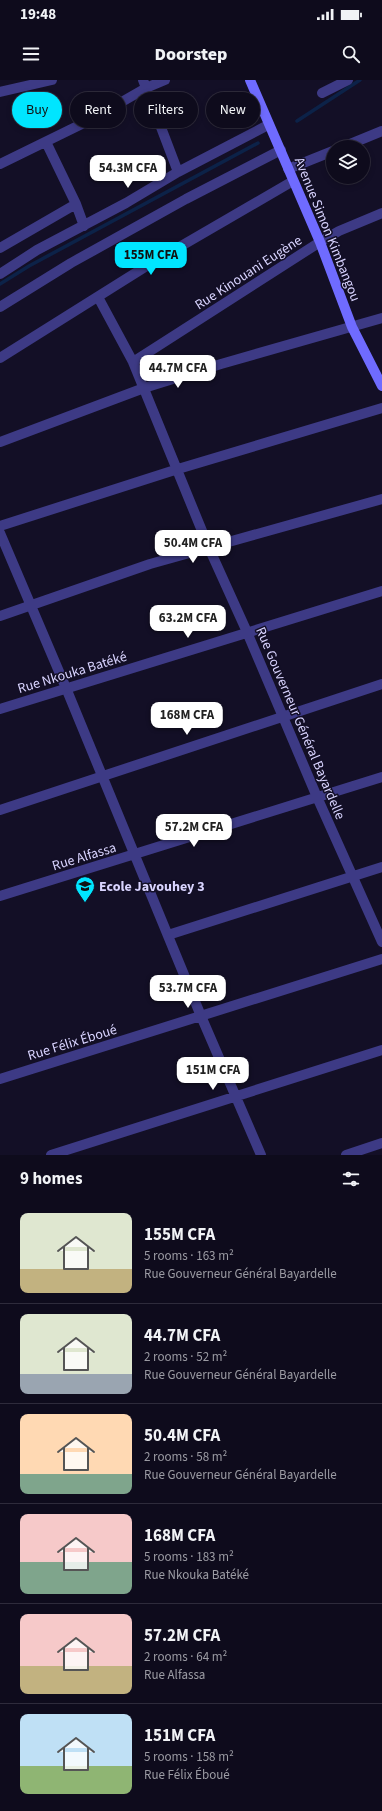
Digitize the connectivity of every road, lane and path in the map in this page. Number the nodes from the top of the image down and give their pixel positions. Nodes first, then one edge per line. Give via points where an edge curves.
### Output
1 (52, 80) edge
2 (166, 80) edge
3 (250, 80) edge
4 (348, 80) edge
5 (145, 84) edge
6 (0, 92) edge
7 (322, 93) dead end
8 (268, 125) junction
9 (382, 131) edge
10 (360, 140) edge
11 (46, 142) junction
12 (281, 150) junction
13 (326, 154) edge
14 (0, 164) edge
15 (288, 170) junction
16 (178, 172) junction
17 (293, 181) junction
18 (76, 204) junction
19 (382, 213) edge
20 (84, 226) junction
21 (320, 242) junction
22 (0, 248) edge
23 (0, 274) edge
24 (98, 297) junction
25 (0, 307) edge
26 (382, 318) edge
27 (352, 327) junction
28 (0, 358) edge
29 (133, 362) junction
30 (382, 386) edge
31 (144, 388) junction
32 (382, 408) edge
33 (0, 442) edge
34 (178, 469) junction
35 (382, 499) edge
36 (0, 526) edge
37 (0, 533) edge
38 (209, 548) junction
39 (382, 590) edge
40 (31, 606) junction
41 (0, 616) edge
42 (247, 632) junction
43 (382, 684) edge
44 (66, 688) junction
45 (0, 709) edge
46 (283, 716) junction
47 (102, 776) junction
48 (382, 777) edge
49 (317, 797) junction
50 (0, 810) edge
51 (135, 855) junction
52 (382, 868) edge
53 (352, 877) junction
54 (0, 896) edge
55 (168, 935) junction
56 (382, 942) edge
57 (382, 959) edge
58 (201, 1016) junction
59 (382, 1050) edge
60 (0, 1079) edge
61 (236, 1095) junction
62 (382, 1143) edge
63 (51, 1155) edge
64 (261, 1155) edge
65 (346, 1155) edge

1 - 6 street
2 - 5 street
3 - 8 street, Avenue Simon Kimbangou
4 - 7 street
5 - 11 street via 92,119
5 - 16 street
8 - 12 street, Avenue Simon Kimbangou
8 - 16 street
9 - 10 street
11 - 14 street
11 - 18 street
12 - 15 street, Avenue Simon Kimbangou
12 - 25 street via 71,263
13 - 15 street
15 - 17 street, Avenue Simon Kimbangou
16 - 20 street
17 - 21 street, Avenue Simon Kimbangou
17 - 24 street
18 - 20 street
18 - 22 street
19 - 21 street, Rue Kinouani Eugène
20 - 23 street
21 - 27 street, Avenue Simon Kimbangou
21 - 29 street, Rue Kinouani Eugène
24 - 28 street
24 - 29 street, Rue Gouverneur Général Bayardelle
26 - 27 street
27 - 30 street, Avenue Simon Kimbangou
27 - 31 street
29 - 31 street, Rue Gouverneur Général Bayardelle
31 - 33 street
31 - 34 street, Rue Gouverneur Général Bayardelle
32 - 34 street
34 - 36 street
34 - 38 street, Rue Gouverneur Général Bayardelle
35 - 38 street
37 - 40 street
38 - 40 street via 150,564
38 - 42 street, Rue Gouverneur Général Bayardelle
39 - 42 street, Rue Nkouka Batéké
40 - 41 street
40 - 44 street
42 - 44 street, Rue Nkouka Batéké
42 - 46 street, Rue Gouverneur Général Bayardelle
43 - 46 street
44 - 45 street, Rue Nkouka Batéké
44 - 47 street
46 - 47 street
46 - 49 street, Rue Gouverneur Général Bayardelle
47 - 50 street
47 - 51 street
48 - 49 street, Rue Alfassa
49 - 51 street, Rue Alfassa
49 - 53 street, Rue Gouverneur Général Bayardelle
51 - 54 street, Rue Alfassa
51 - 55 street
52 - 53 street
53 - 55 street
53 - 56 street, Rue Gouverneur Général Bayardelle
55 - 58 street
57 - 58 street, Rue Félix Éboué
58 - 60 street, Rue Félix Éboué
58 - 61 street
59 - 61 street
61 - 63 street
61 - 64 street
62 - 65 street

